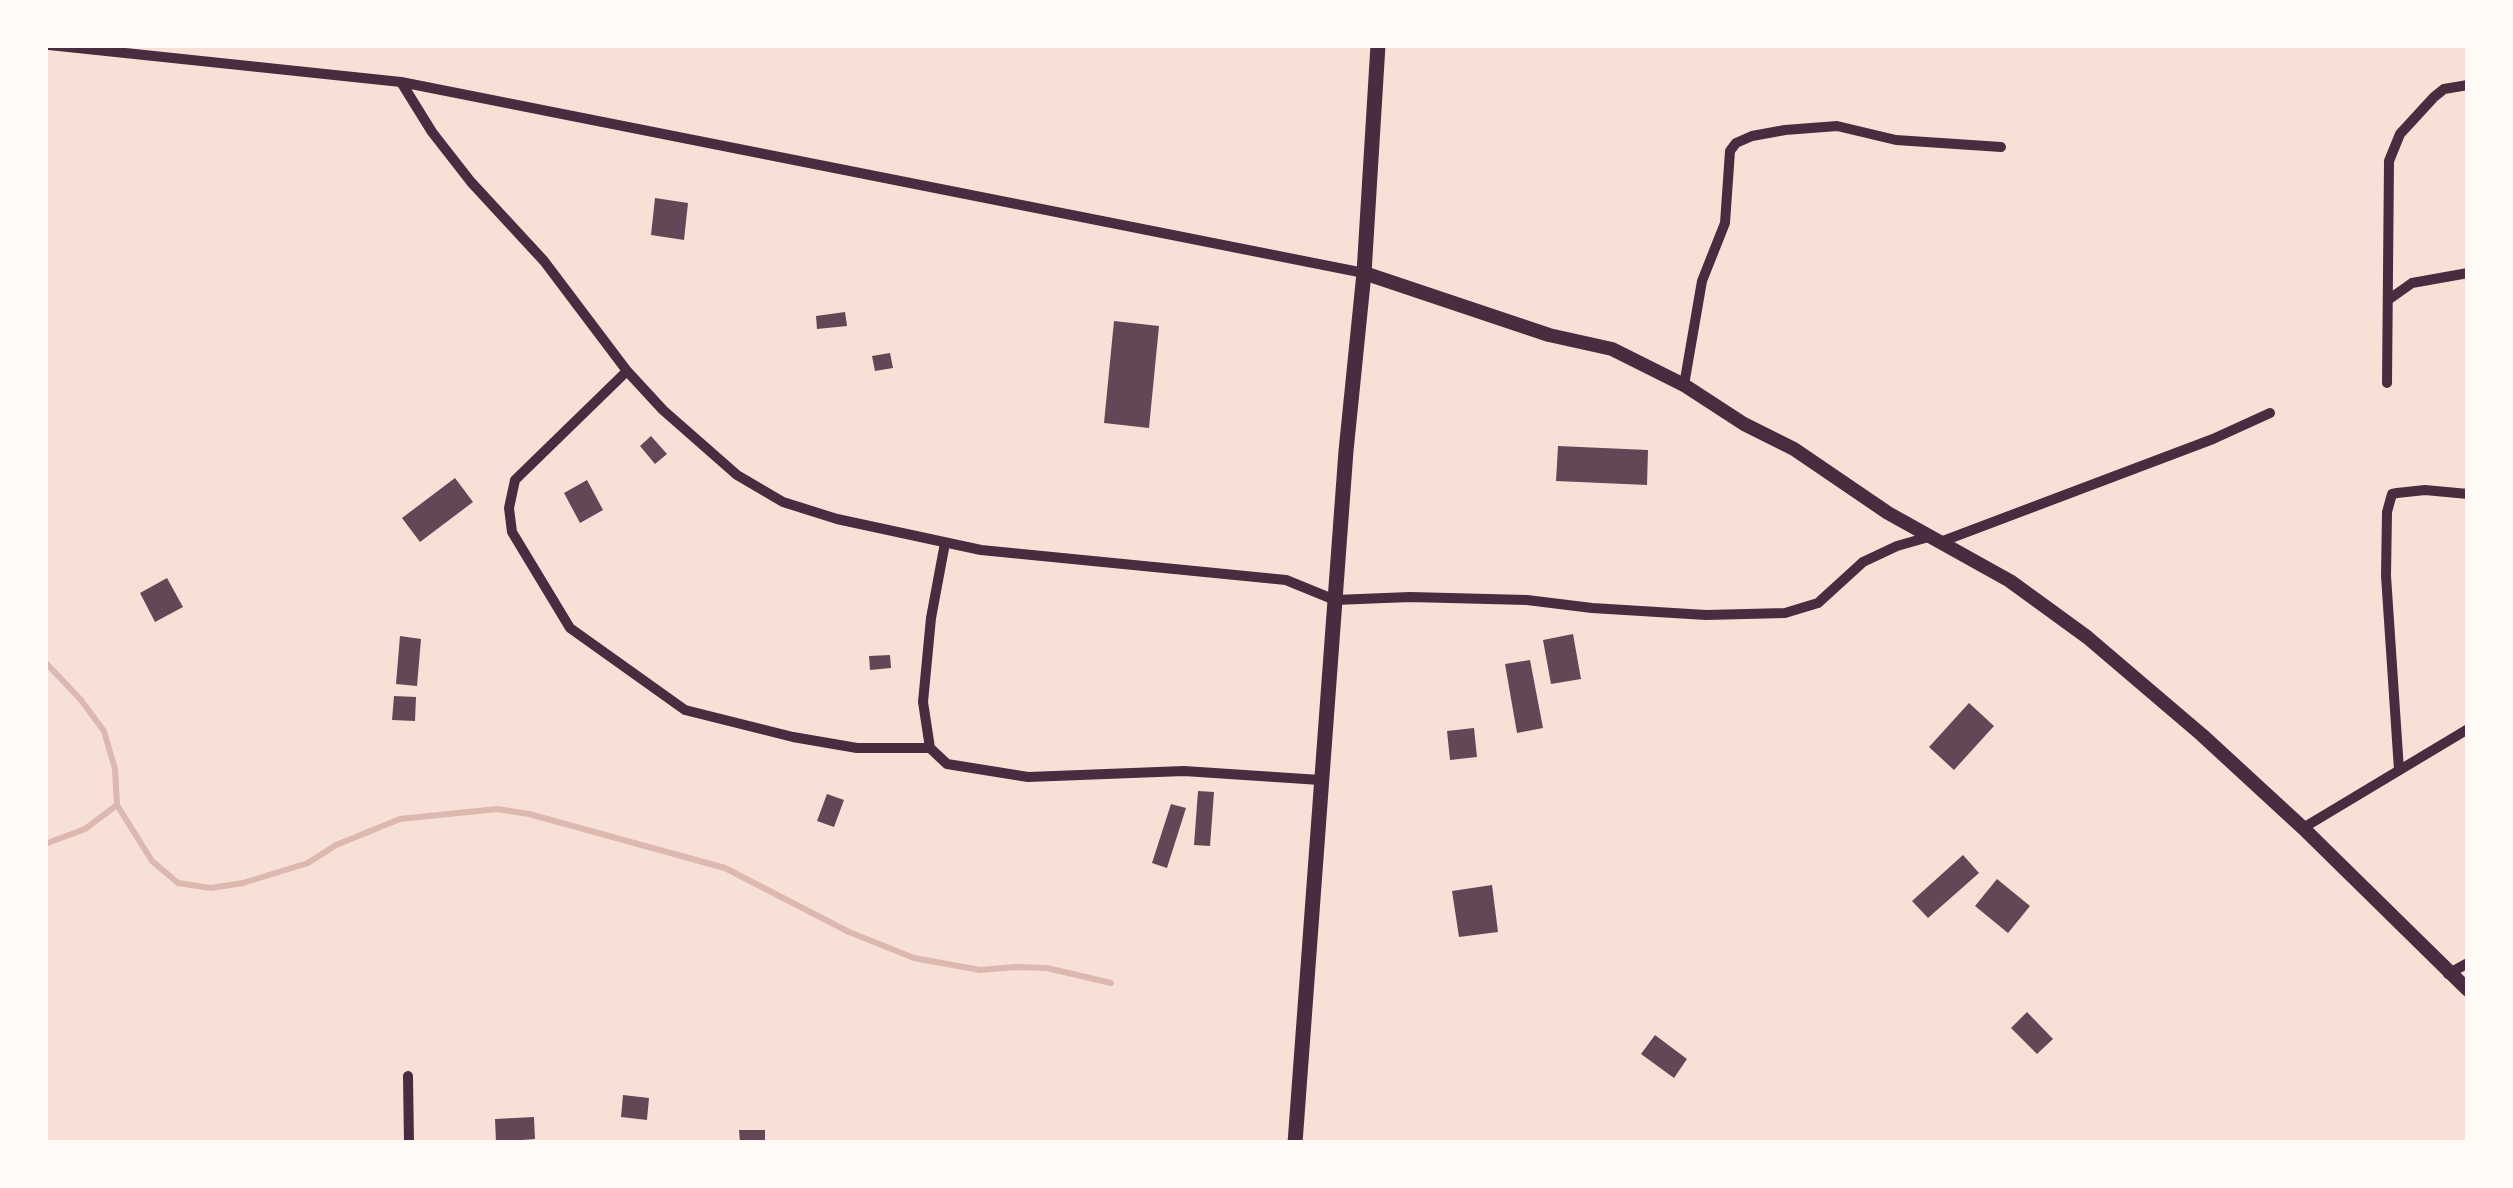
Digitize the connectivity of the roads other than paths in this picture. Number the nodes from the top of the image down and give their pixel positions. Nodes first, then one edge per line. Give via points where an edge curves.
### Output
1 (48, 45) edge
2 (1378, 45) edge
3 (401, 82) junction
4 (2468, 85) edge
5 (2001, 148) dead end
6 (1364, 272) junction
7 (2468, 273) edge
8 (2388, 300) junction
9 (628, 371) junction
10 (2387, 383) dead end
11 (1684, 386) junction
12 (2270, 413) dead end
13 (2468, 494) edge
14 (1938, 539) junction
15 (945, 544) junction
16 (1335, 600) junction
17 (2468, 729) edge
18 (930, 748) junction
19 (2399, 770) junction
20 (1320, 780) junction
21 (2303, 828) junction
22 (2468, 963) edge
23 (2448, 974) junction
24 (2468, 990) edge
25 (408, 1076) dead end
26 (410, 1143) edge
27 (1295, 1143) edge

1 - 3 street
2 - 6 highway
3 - 6 street
3 - 9 street via 442,144
4 - 8 street via 2434,97 2400,134 2389,161
5 - 11 street via 1896,140 1837,126 1736,143 1725,223 1705,271
6 - 11 main road via 1548,336 1612,349
6 - 16 highway
7 - 8 street via 2412,283
8 - 10 street
9 - 15 street via 699,446 783,502
9 - 18 street via 515,480 512,532 570,628 685,710 857,748
11 - 14 main road
12 - 14 street
13 - 19 street via 2397,492 2387,512
14 - 16 street via 1897,546 1863,562 1818,604 1785,613 1706,615 1410,596
14 - 21 main road via 2088,636
15 - 16 street via 1286,580
15 - 18 street via 924,669
16 - 20 highway
17 - 19 street
18 - 20 street via 947,764 1001,775 1184,771
19 - 21 street
20 - 27 highway
21 - 23 main road
22 - 23 street
23 - 24 main road
25 - 26 street

